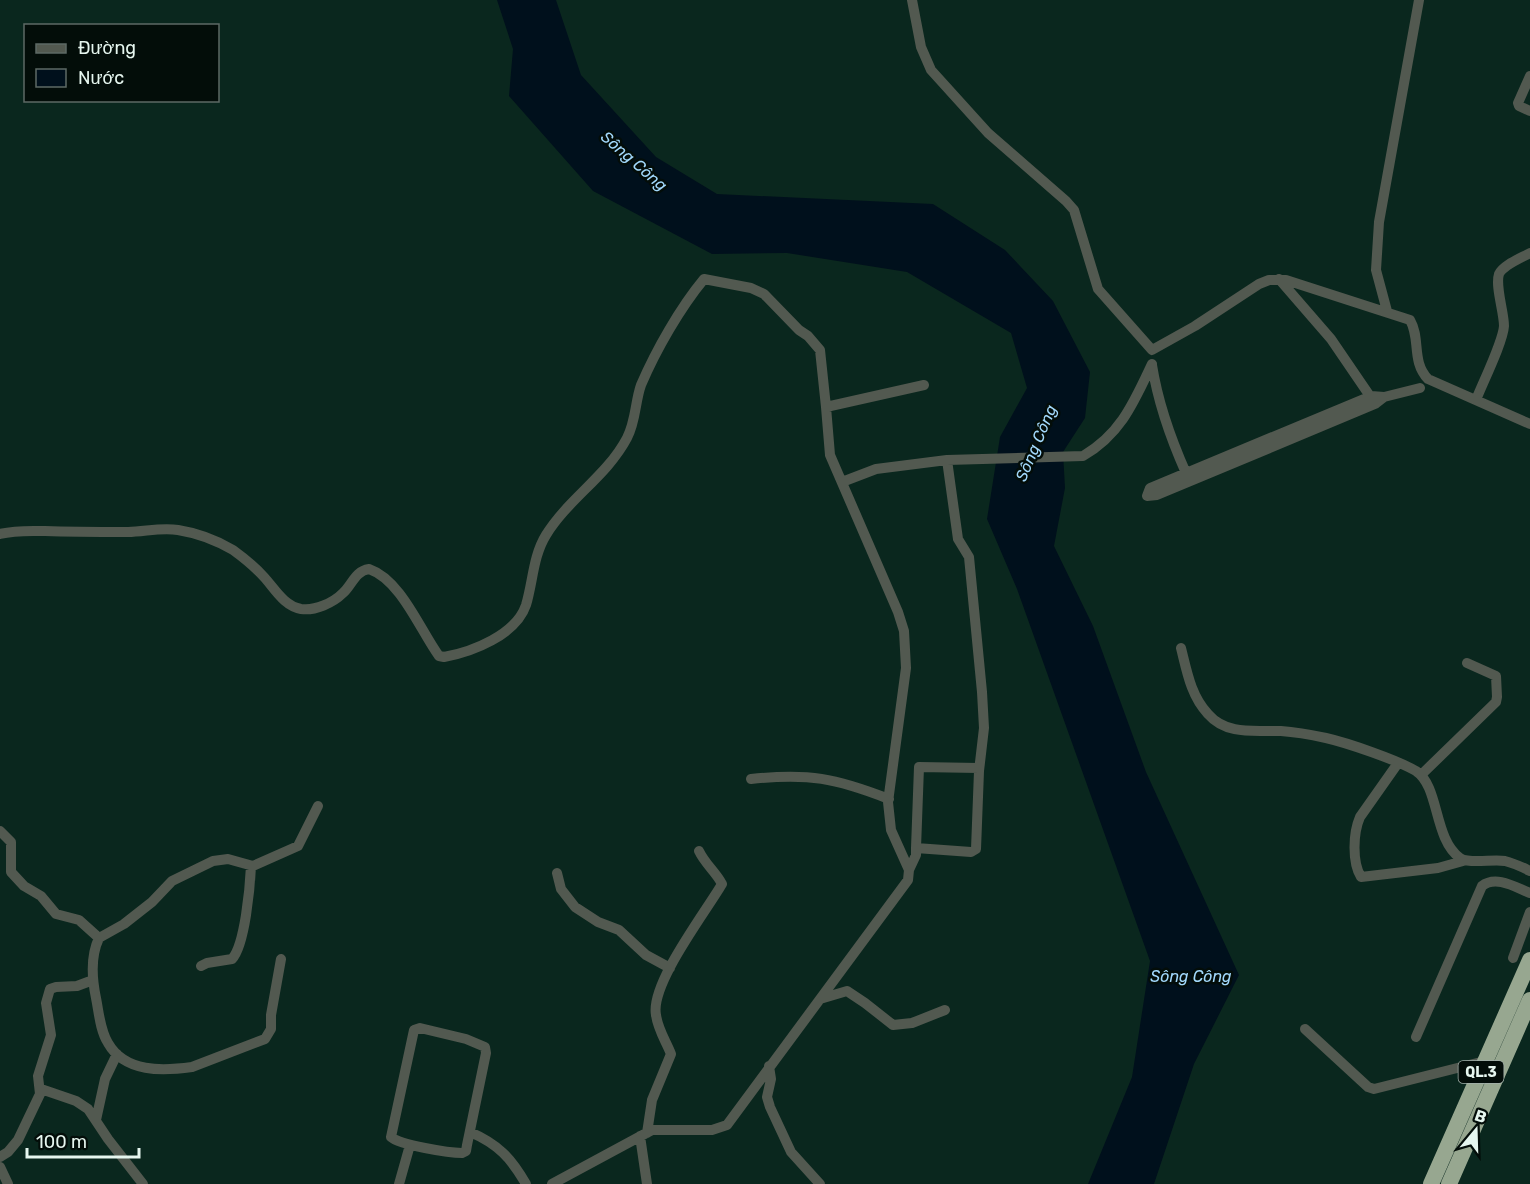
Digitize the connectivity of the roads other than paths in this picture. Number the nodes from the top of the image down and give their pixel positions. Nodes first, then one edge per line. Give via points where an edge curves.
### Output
1 (912, 0) edge
2 (1419, 0) edge
3 (1530, 76) edge
4 (1530, 111) edge
5 (1530, 254) edge
6 (1279, 279) junction
7 (1382, 309) junction
8 (1152, 350) junction
9 (1152, 364) junction
10 (924, 385) dead end
11 (1428, 385) junction
12 (1384, 397) junction
13 (1476, 400) junction
14 (826, 407) junction
15 (1530, 424) edge
16 (947, 460) junction
17 (1186, 473) junction
18 (842, 482) junction
19 (0, 534) edge
20 (1181, 648) dead end
21 (1467, 663) dead end
22 (1398, 763) junction
23 (979, 768) junction
24 (1421, 776) junction
25 (751, 779) dead end
26 (889, 799) junction
27 (318, 806) dead end
28 (0, 831) edge
29 (916, 848) junction
30 (699, 851) dead end
31 (1463, 861) junction
32 (251, 866) junction
33 (909, 870) junction
34 (1530, 871) edge
35 (557, 873) dead end
36 (1530, 893) edge
37 (1530, 912) edge
38 (99, 938) junction
39 (1513, 958) dead end
40 (280, 959) dead end
41 (1530, 960) edge
42 (201, 966) dead end
43 (670, 968) junction
44 (93, 980) junction
45 (819, 999) junction
46 (1530, 1000) edge
47 (945, 1010) dead end
48 (1305, 1029) dead end
49 (1416, 1037) dead end
50 (117, 1054) junction
51 (1485, 1061) junction
52 (770, 1066) junction
53 (40, 1089) junction
54 (96, 1120) junction
55 (470, 1132) junction
56 (643, 1134) junction
57 (410, 1145) junction
58 (0, 1157) edge
59 (0, 1167) edge
60 (8, 1184) edge
61 (143, 1184) edge
62 (399, 1184) edge
63 (526, 1184) edge
64 (552, 1184) edge
65 (647, 1184) edge
66 (820, 1184) edge
67 (1431, 1184) edge
68 (1449, 1184) edge

1 - 8 street via 921,47 931,70 988,133 1074,210 1098,289
2 - 7 street via 1379,222 1376,270
3 - 4 street via 1518,103
5 - 13 street via 1500,273 1502,338
6 - 7 street
6 - 8 street via 1259,284
6 - 12 street
7 - 11 street via 1410,320 1415,328 1419,367
8 - 9 street
9 - 16 street via 1127,416 1114,432 1083,456
9 - 17 street via 1169,434
10 - 14 street
11 - 12 street
11 - 13 street
12 - 17 street
12 - 17 street via 1147,496 1150,488
13 - 15 street
14 - 18 street via 828,445
14 - 19 street via 820,350 808,336 764,294 704,279 678,317 641,386 627,439 590,485 562,510 544,538 520,616 502,633 480,645 444,657 439,656 396,591 369,569 359,573 344,593 331,602 302,609 290,605 234,551 216,541 175,529 24,530
16 - 18 street via 876,469
16 - 23 street via 958,539 969,557 973,589 984,728
18 - 26 street via 904,631 906,668
20 - 22 street via 1195,697 1215,720 1234,730 1280,731 1329,739
21 - 24 street via 1496,676 1496,702
22 - 24 street
22 - 31 street via 1356,825 1357,870 1361,877 1438,868
23 - 29 street via 919,767
23 - 29 street via 974,851
24 - 31 street via 1425,778 1444,836 1452,852
25 - 26 street via 833,779
26 - 33 street via 891,830
27 - 32 street via 298,846
28 - 38 street via 11,842 12,872 24,886 41,896 56,914 79,920
29 - 33 street
30 - 43 street via 722,884
31 - 34 street via 1504,861
32 - 38 street via 228,859 213,861 172,881 124,924
32 - 42 street via 238,950 232,959
33 - 45 street via 908,880
35 - 43 street via 561,889 574,907 619,930 646,955
36 - 49 street via 1500,881 1482,886
37 - 39 street
38 - 44 street via 94,949
40 - 50 street via 271,1029 265,1039 192,1067 147,1068
41 - 51 highway, QL.3
43 - 56 street via 655,1001 655,1014 671,1054
44 - 50 street via 103,1031
44 - 53 street via 50,989 46,1003 51,1035 38,1076
45 - 47 street via 847,991 893,1025 912,1023
45 - 52 street
46 - 68 highway, QL.3
48 - 51 street via 1374,1089
50 - 54 street via 105,1079
51 - 67 highway, QL.3
52 - 56 street via 727,1125 712,1130 652,1130
52 - 66 street via 770,1107 791,1152
53 - 54 street via 83,1104
53 - 58 street via 18,1140
54 - 61 street
55 - 57 street via 466,1151 462,1153
55 - 57 street via 485,1047 417,1028 391,1137
55 - 63 street via 504,1152
56 - 64 street
56 - 65 street
57 - 62 street
59 - 60 street

